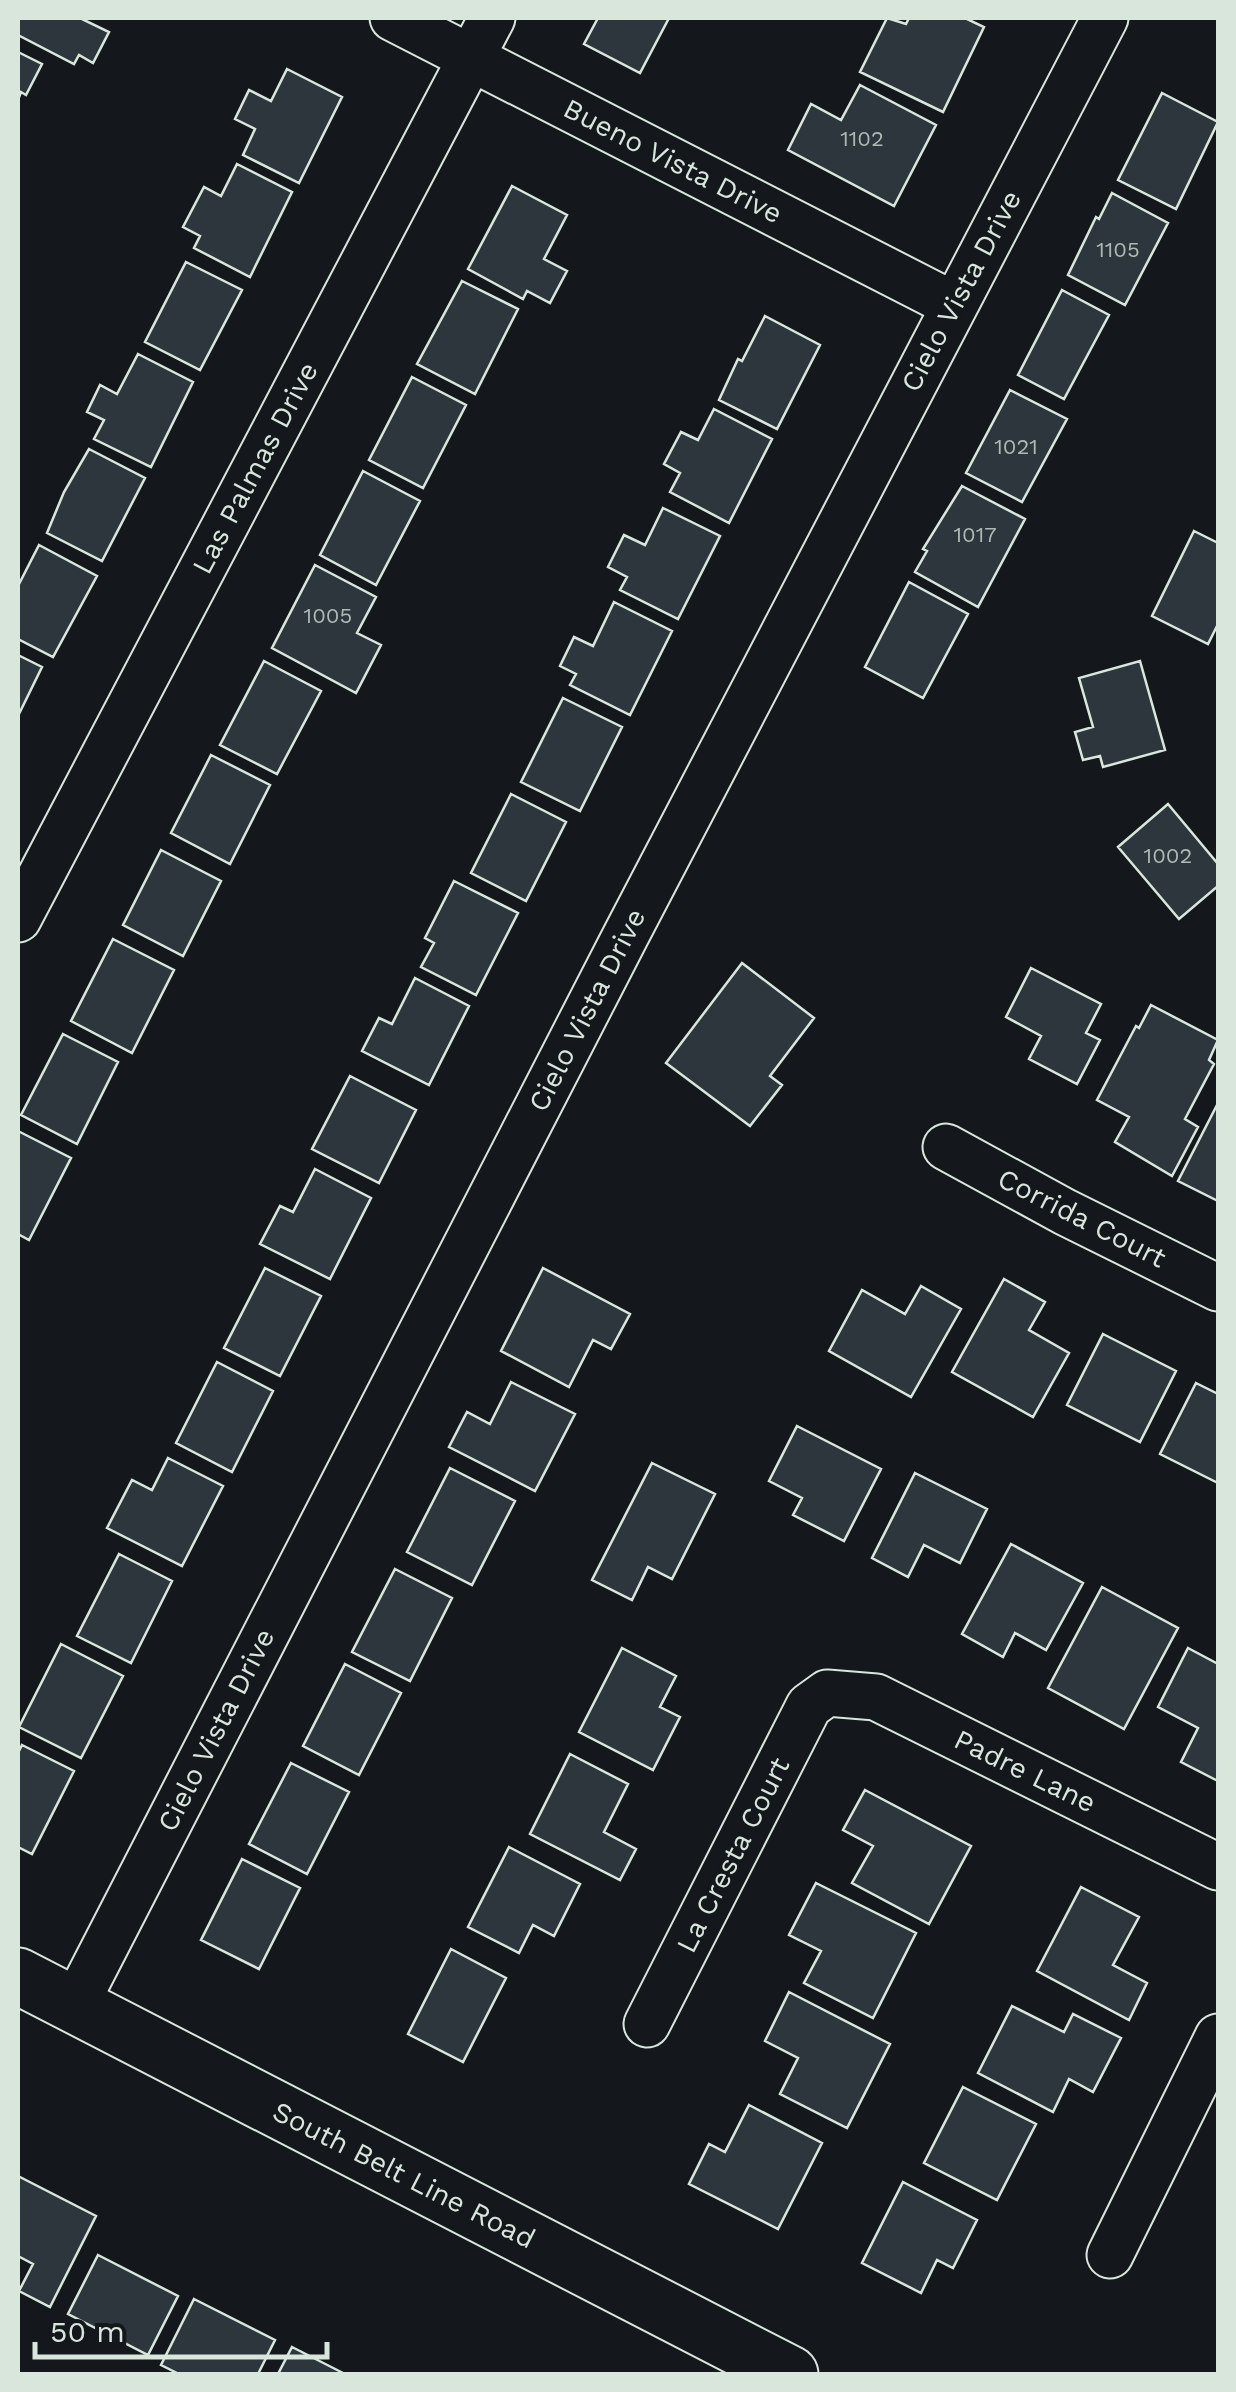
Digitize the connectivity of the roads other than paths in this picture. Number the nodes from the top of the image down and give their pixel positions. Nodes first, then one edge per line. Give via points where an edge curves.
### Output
1 (394, 18) edge
2 (492, 18) edge
3 (1104, 18) edge
4 (471, 58) junction
5 (954, 304) junction
6 (18, 919) edge
7 (946, 1147) dead end
8 (1218, 1288) edge
9 (828, 1693) joint
10 (1218, 1868) edge
11 (18, 1976) edge
12 (74, 2005) junction
13 (647, 2024) dead end
14 (1218, 2038) edge
15 (1110, 2255) dead end
16 (790, 2374) edge

1 - 4 street, Bueno Vista Drive
2 - 4 street, Las Palmas Drive
3 - 5 street, Cielo Vista Drive
4 - 5 street, Bueno Vista Drive
4 - 6 street, Las Palmas Drive
5 - 12 street, Cielo Vista Drive
7 - 8 street, Corrida Court
9 - 10 street, Padre Lane via 876,1697
9 - 13 street, La Cresta Court via 809,1706
11 - 12 main road, South Belt Line Road
12 - 16 main road, South Belt Line Road
14 - 15 street

